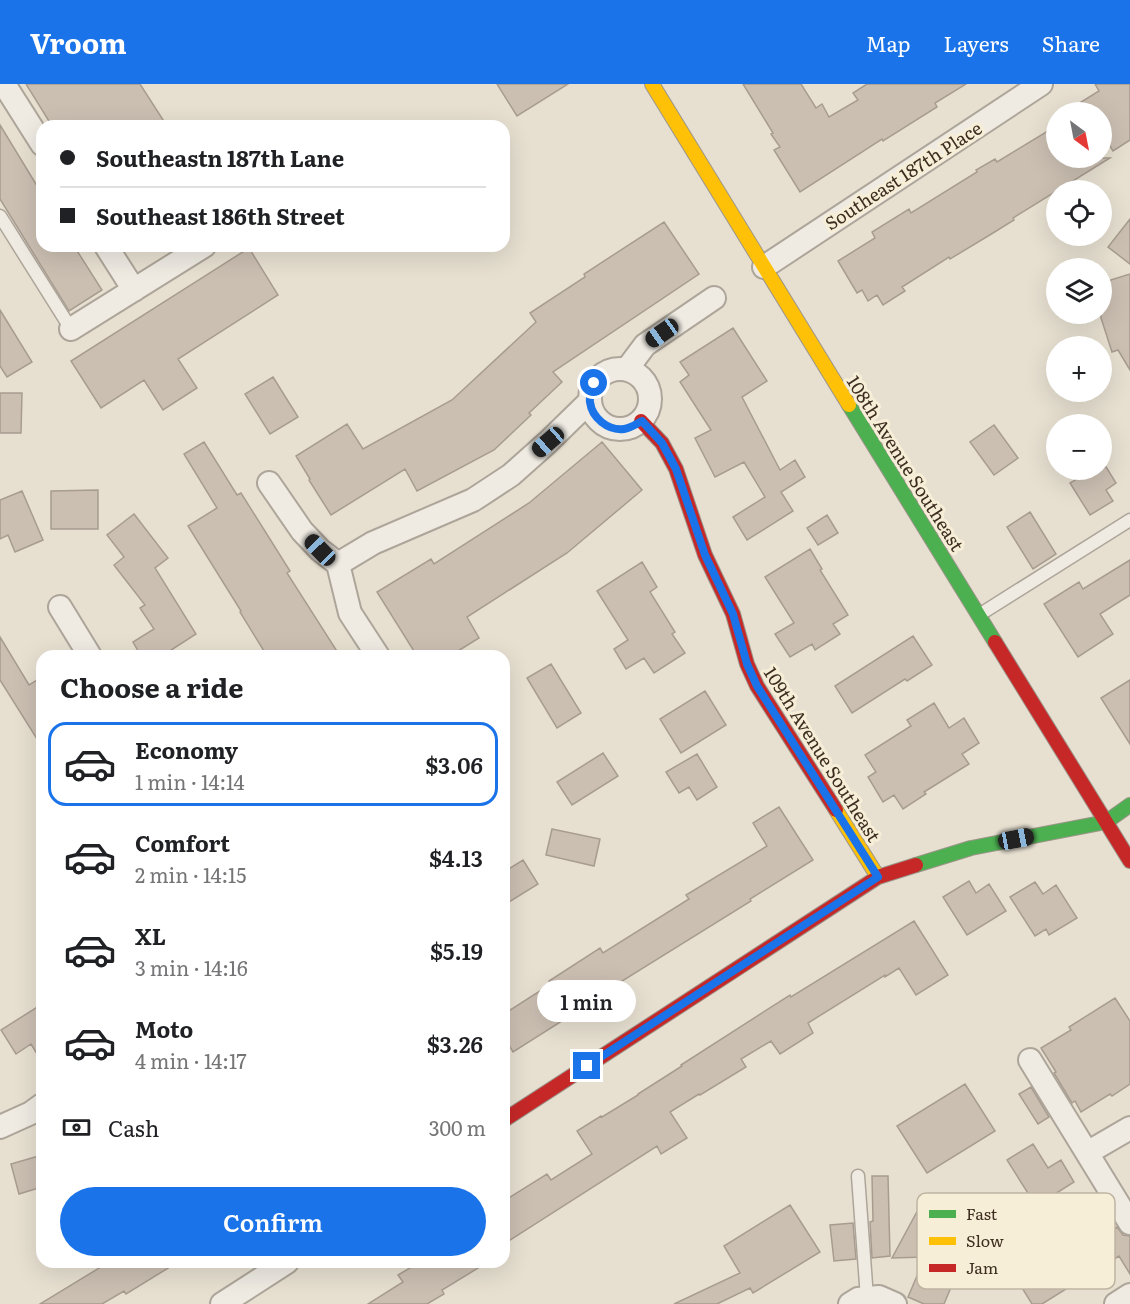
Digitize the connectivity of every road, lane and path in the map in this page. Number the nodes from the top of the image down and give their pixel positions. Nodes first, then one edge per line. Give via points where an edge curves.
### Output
1 (5, 84) edge
2 (652, 84) edge
3 (1041, 84) edge
4 (36, 134) edge
5 (0, 216) edge
6 (110, 252) edge
7 (194, 252) edge
8 (765, 267) junction
9 (134, 290) junction
10 (714, 298) dead end
11 (71, 329) joint
12 (627, 369) junction
13 (590, 401) junction
14 (642, 421) junction
15 (269, 483) dead end
16 (1130, 520) edge
17 (338, 564) junction
18 (60, 607) dead end
19 (979, 615) junction
20 (86, 650) edge
21 (374, 650) edge
22 (1130, 805) edge
23 (1106, 822) junction
24 (1130, 861) edge
25 (878, 877) junction
26 (1030, 1060) dead end
27 (36, 1109) edge
28 (510, 1116) edge
29 (0, 1127) edge
30 (1130, 1128) edge
31 (1087, 1153) junction
32 (858, 1176) dead end
33 (1112, 1193) edge
34 (1115, 1199) edge
35 (1130, 1223) edge
36 (278, 1268) edge
37 (1130, 1295) edge
38 (858, 1301) edge
39 (222, 1304) edge
40 (895, 1304) edge
41 (1116, 1304) edge

1 - 4 street
2 - 8 street, 108th Avenue Southeast
3 - 8 street, Southeast 187th Place
5 - 11 lane
6 - 9 street
7 - 9 street
8 - 19 street, 108th Avenue Southeast
9 - 11 street
10 - 12 street via 645,345
12 - 13 street via 608,370 600,376
12 - 14 street via 643,378 651,395 651,405
13 - 14 street via 592,411 605,425 624,429
13 - 17 street via 511,475 473,500 373,543
14 - 25 street, 109th Avenue Southeast via 662,443 676,469 757,686
15 - 17 street via 302,531
16 - 19 lane
17 - 21 street via 350,614
18 - 20 street
19 - 23 street, 108th Avenue Southeast
22 - 23 street
23 - 24 street, 108th Avenue Southeast
23 - 25 street via 971,848
25 - 28 street
26 - 31 street
27 - 29 street
30 - 31 street
31 - 33 street
32 - 38 lane
34 - 35 street
36 - 39 street
37 - 41 street
38 - 40 street via 879,1297

